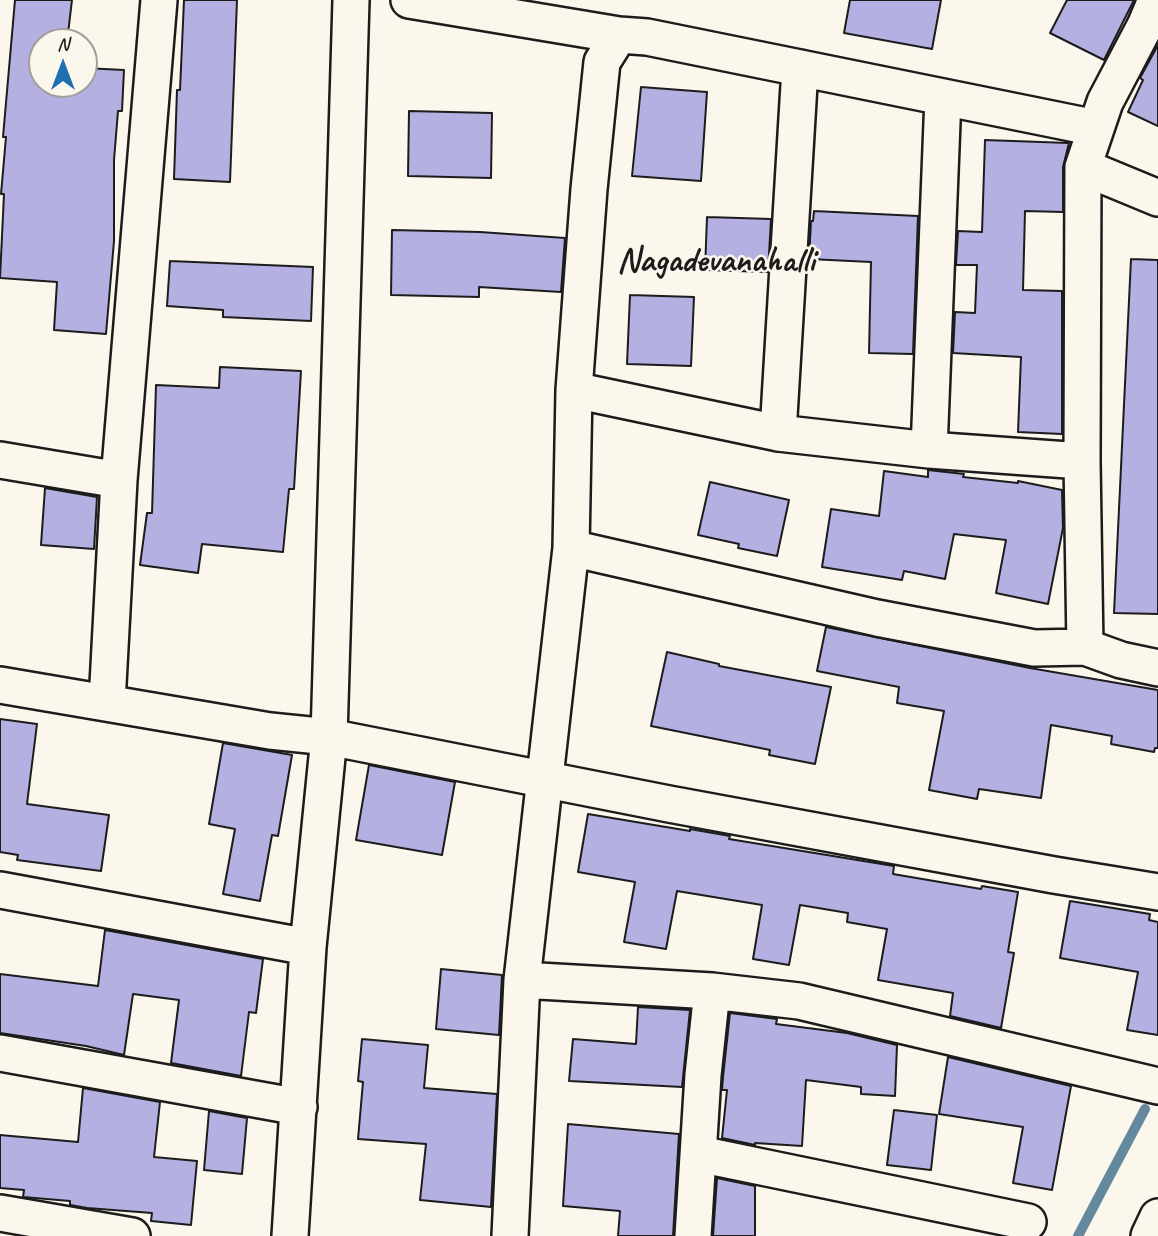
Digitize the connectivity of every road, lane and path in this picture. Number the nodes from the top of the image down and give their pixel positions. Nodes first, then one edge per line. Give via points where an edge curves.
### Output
1 (159, 0) edge
2 (351, 0) edge
3 (409, 0) edge
4 (1153, 19) edge
5 (619, 35) junction
6 (800, 68) junction
7 (943, 97) junction
8 (1096, 128) junction
9 (1083, 167) junction
10 (1158, 198) edge
11 (574, 390) junction
12 (778, 433) junction
13 (929, 450) junction
14 (0, 460) edge
15 (1082, 461) junction
16 (119, 480) junction
17 (571, 548) junction
18 (1085, 646) junction
19 (1158, 668) edge
20 (0, 685) edge
21 (107, 703) junction
22 (329, 737) junction
23 (546, 779) junction
24 (0, 890) edge
25 (1158, 892) edge
26 (308, 947) junction
27 (522, 980) junction
28 (712, 991) junction
29 (0, 1053) edge
30 (1158, 1086) edge
31 (299, 1107) junction
32 (699, 1154) junction
33 (0, 1213) edge
34 (1158, 1217) edge
35 (1028, 1223) dead end
36 (132, 1236) edge
37 (290, 1236) edge
38 (510, 1236) edge
39 (693, 1236) edge
40 (1149, 1236) edge

1 - 16 street
2 - 22 street
3 - 5 street
4 - 8 street via 1104,102
5 - 6 street
5 - 11 street via 602,62
6 - 7 street
6 - 12 street
7 - 8 street
7 - 13 street
8 - 9 street
9 - 10 street
9 - 15 street
11 - 12 street
11 - 17 street
12 - 13 street
13 - 15 street
14 - 16 street
15 - 18 street
16 - 21 street
17 - 18 street via 877,618 1034,648
17 - 23 street
18 - 19 street
20 - 21 street
21 - 22 street
22 - 23 street
22 - 26 street
23 - 25 street
23 - 27 street
24 - 26 street
26 - 31 street
27 - 28 street
27 - 38 street
28 - 30 street via 799,1001
28 - 32 street
29 - 31 street
31 - 37 street
32 - 35 street
32 - 39 street
33 - 36 street
34 - 40 street

